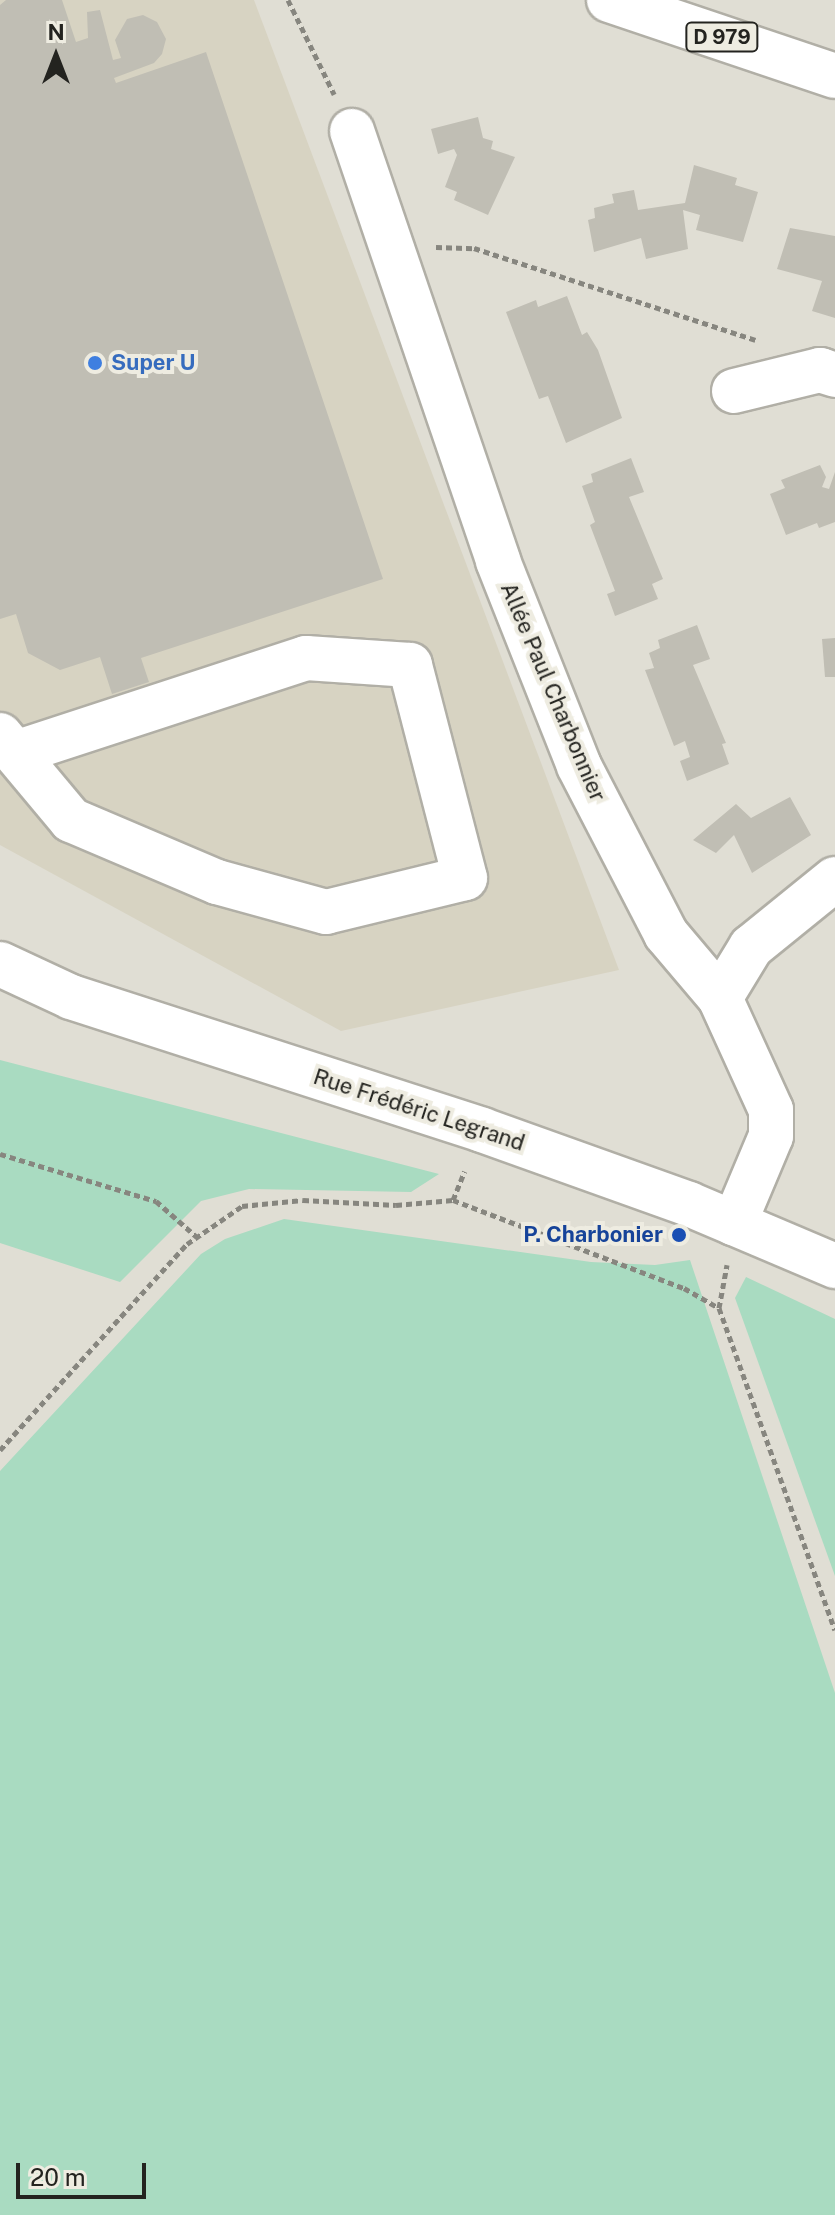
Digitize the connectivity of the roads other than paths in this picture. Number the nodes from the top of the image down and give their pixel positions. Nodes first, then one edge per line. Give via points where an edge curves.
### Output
1 (609, 0) edge
2 (835, 76) edge
3 (352, 131) road end
4 (828, 372) edge
5 (734, 391) dead end
6 (9, 744) edge
7 (835, 879) edge
8 (0, 964) edge
9 (720, 998) junction
10 (734, 1224) junction
11 (835, 1266) edge

1 - 2 street, D 979
3 - 9 street, Allée Paul Charbonnier via 498,561 579,766 666,934
4 - 5 street
6 - 6 street via 71,820 217,882 326,912 465,878 410,665 306,658
7 - 9 street via 751,947
8 - 10 street, Rue Frédéric Legrand via 71,997 482,1130
9 - 10 street, Allée Paul Charbonnier via 771,1110 771,1136
10 - 11 street, Rue Frédéric Legrand

